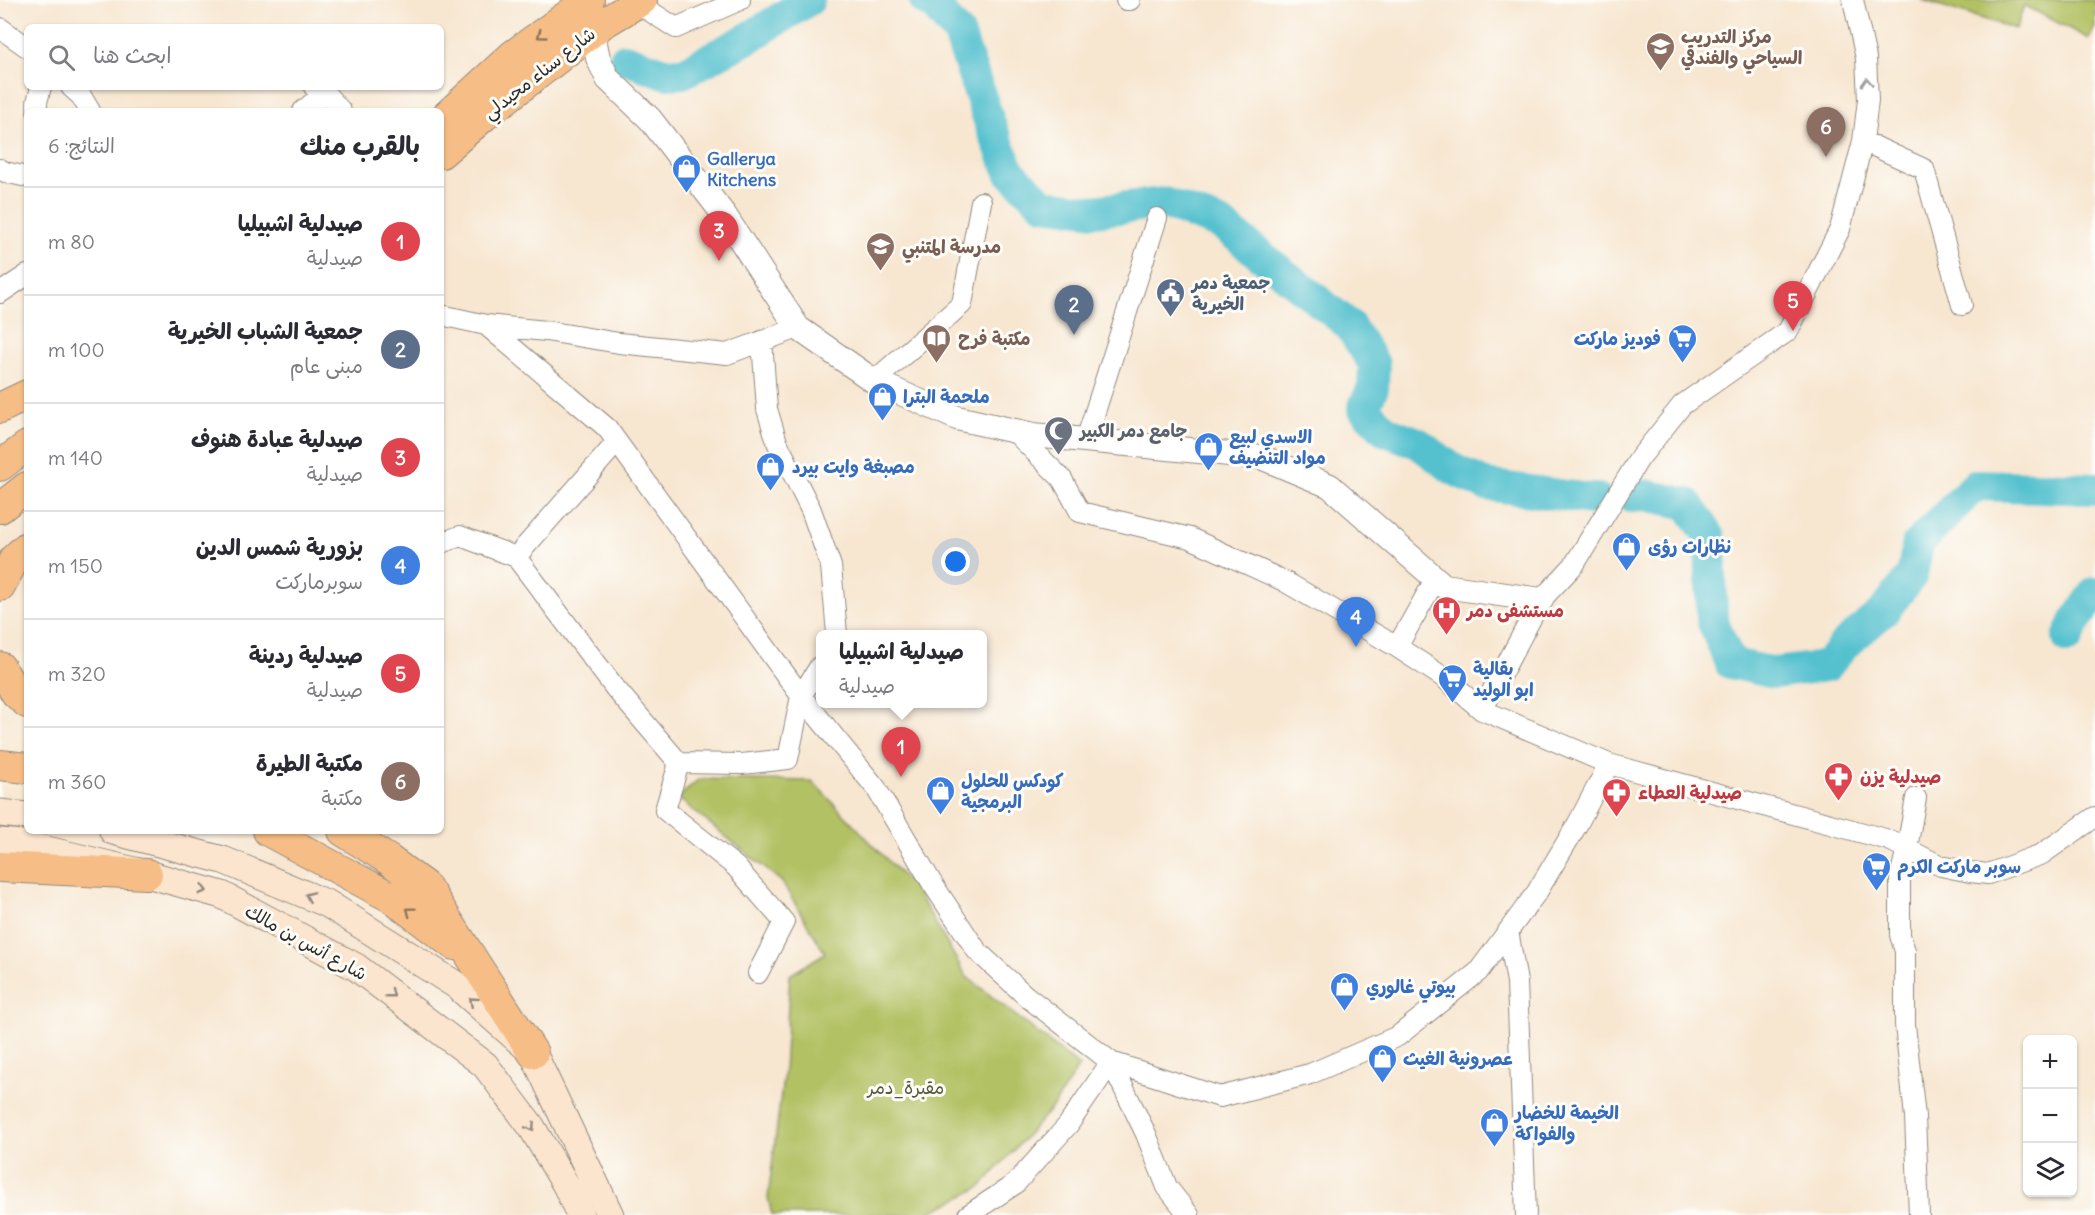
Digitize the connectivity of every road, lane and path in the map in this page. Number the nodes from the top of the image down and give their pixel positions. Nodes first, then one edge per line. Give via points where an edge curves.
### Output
1 (740, 0) edge
2 (1126, 0) edge
3 (1130, 0) edge
4 (1853, 0) edge
5 (640, 1) edge
6 (594, 8) edge
7 (0, 28) edge
8 (24, 45) edge
9 (40, 90) edge
10 (74, 90) edge
11 (319, 90) edge
12 (37, 108) edge
13 (88, 108) edge
14 (305, 108) edge
15 (338, 108) edge
16 (444, 118) edge
17 (1863, 141) junction
18 (444, 150) edge
19 (0, 169) edge
20 (24, 176) edge
21 (981, 201) dead end
22 (1157, 218) dead end
23 (24, 277) edge
24 (0, 292) edge
25 (1962, 305) dead end
26 (444, 316) edge
27 (486, 325) junction
28 (798, 328) junction
29 (762, 341) junction
30 (874, 381) junction
31 (24, 396) edge
32 (0, 408) edge
33 (1013, 430) junction
34 (1086, 440) junction
35 (617, 442) junction
36 (24, 448) edge
37 (0, 466) edge
38 (24, 489) edge
39 (0, 508) edge
40 (444, 542) edge
41 (24, 550) edge
42 (516, 557) junction
43 (1436, 578) junction
44 (0, 586) edge
45 (1541, 600) junction
46 (837, 630) edge
47 (1397, 647) junction
48 (0, 667) edge
49 (816, 672) edge
50 (801, 696) junction
51 (24, 700) edge
52 (1482, 710) junction
53 (679, 763) junction
54 (1609, 764) junction
55 (0, 765) edge
56 (24, 768) edge
57 (1916, 798) dead end
58 (0, 813) edge
59 (24, 816) edge
60 (2095, 816) edge
61 (124, 834) edge
62 (274, 834) edge
63 (348, 834) edge
64 (368, 834) edge
65 (0, 842) edge
66 (1907, 848) junction
67 (388, 860) junction
68 (0, 867) edge
69 (147, 874) junction
70 (1508, 931) junction
71 (474, 959) junction
72 (758, 973) dead end
73 (533, 1053) junction
74 (1111, 1062) junction
75 (592, 1174) junction
76 (567, 1187) junction
77 (1523, 1211) edge
78 (580, 1215) edge
79 (610, 1215) edge
80 (968, 1215) edge
81 (1189, 1215) edge
82 (1919, 1215) edge

1 - 5 street via 676,28
2 - 3 street
17 -> 4 street via 1868,100 1866,58
5 - 6 main road, شارع سناء محيدلي
6 -> 16 main road via 512,56
6 - 18 main road, شارع سناء محيدلي
6 - 28 street via 594,39 608,79 650,119 725,216
7 - 8 street
9 - 12 street
10 - 13 street
11 - 14 street
11 - 15 street
17 - 25 street via 1924,168
17 - 45 street via 1840,229 1788,331 1682,405 1639,459 1574,565
19 - 20 street
21 - 30 street via 962,304
22 - 34 street
23 - 24 street
26 - 27 street
27 - 29 street via 727,354
27 - 35 street via 607,428
28 - 29 street
28 - 30 street
29 - 46 street via 766,409 831,566
30 - 33 street via 957,418
31 - 32 main road
33 - 34 street
33 - 47 street via 1062,478 1080,512 1190,538 1284,581
34 - 43 street via 1261,457 1330,486
35 - 42 street
35 - 50 street
36 - 37 main road
38 - 39 main road
40 - 42 street via 460,536
41 - 44 main road via 15,558
42 - 53 street via 615,688
43 - 45 street via 1444,586
43 - 47 street
45 - 52 street
47 - 52 street via 1443,677
48 - 51 main road
49 - 50 street
50 - 53 street via 788,759 742,764
50 - 74 street via 876,788 977,951 1026,996
52 - 54 street
53 - 72 street via 665,810 736,867 784,922
54 - 66 street
54 - 70 street via 1537,892
55 - 56 main road
57 - 66 street
58 - 59 main road
60 - 66 street via 2043,854 1988,874 1941,866
73 -> 61 main road, شارع أنس بن مالك via 456,986 328,904 222,860
71 -> 62 main road via 392,898
63 - 67 main road
64 - 67 street
65 - 69 main road, شارع أنس بن مالك
66 - 82 street via 1900,877 1900,935 1905,951 1905,1025 1915,1117
67 - 71 main road via 426,887
68 - 69 main road
69 -> 76 main road, شارع أنس بن مالك via 222,895 356,966 484,1065 531,1126
70 - 74 street via 1478,972 1398,1036 1310,1074 1220,1097
70 - 77 street via 1517,982
71 - 73 main road
73 - 75 main road, شارع أنس بن مالك
74 - 80 street via 1068,1125 1015,1184
74 - 81 street via 1167,1187
75 - 76 main road
75 - 79 main road, شارع أنس بن مالك
76 - 78 main road, شارع أنس بن مالك

